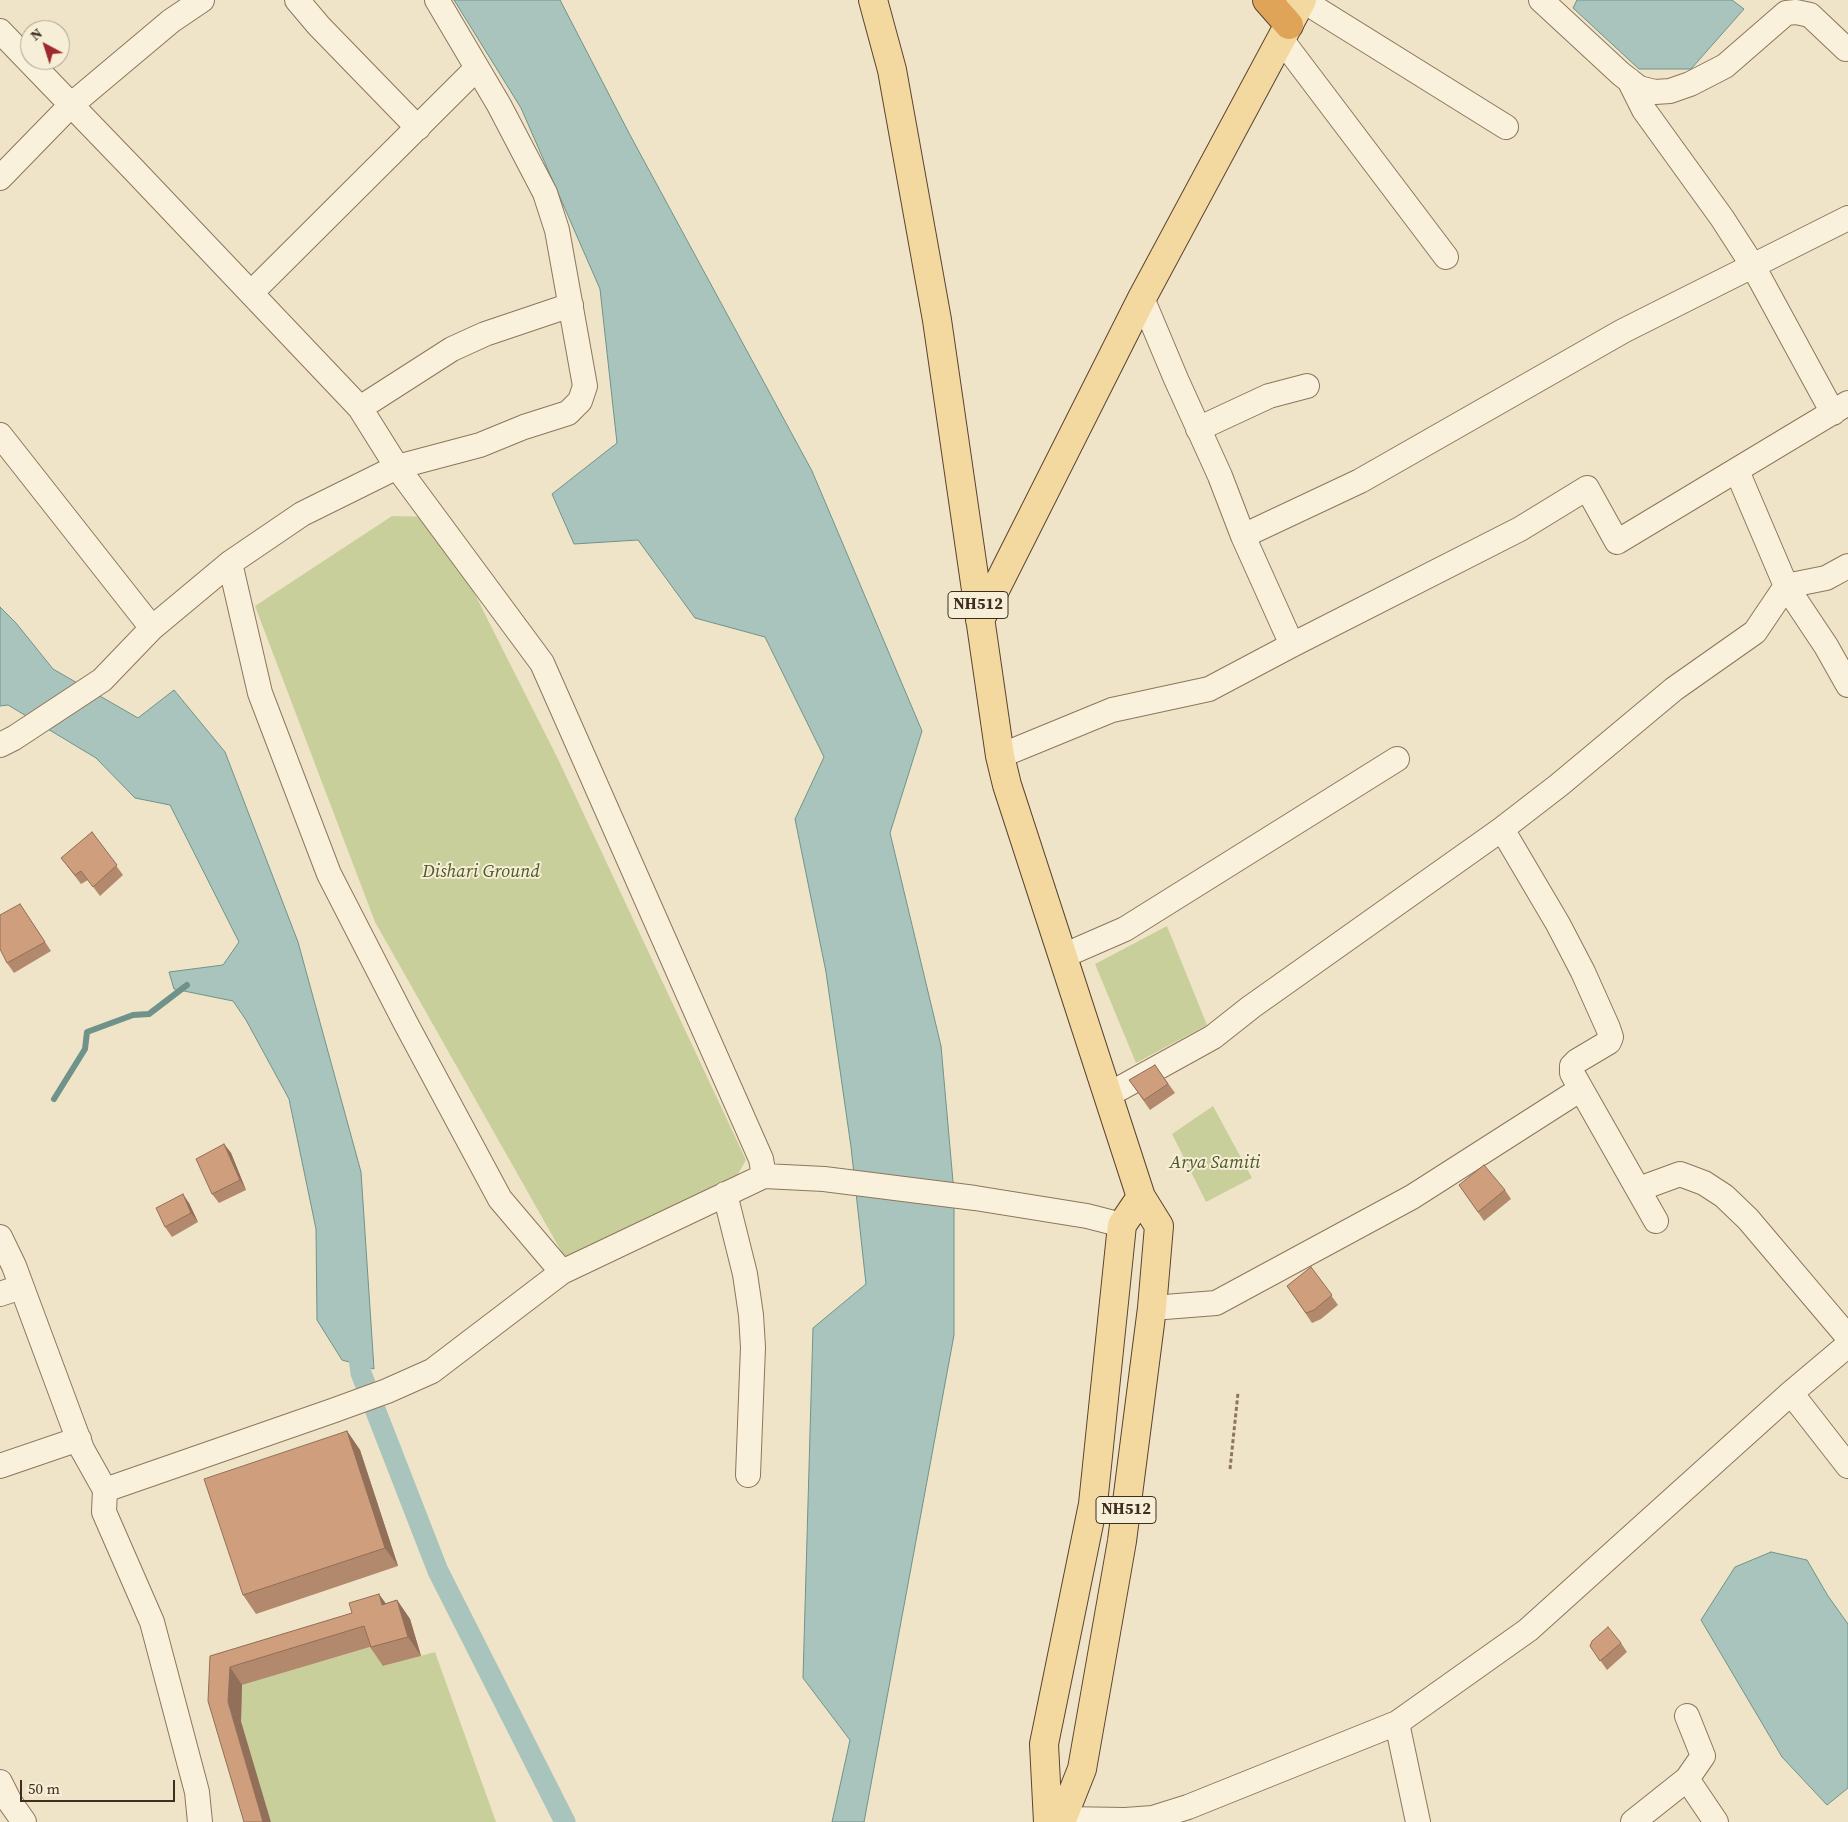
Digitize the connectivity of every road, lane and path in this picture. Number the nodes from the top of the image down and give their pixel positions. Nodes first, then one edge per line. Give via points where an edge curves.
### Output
1 (202, 0) edge
2 (297, 0) edge
3 (437, 0) edge
4 (873, 0) edge
5 (1266, 0) edge
6 (1302, 0) edge
7 (1541, 0) edge
8 (0, 31) edge
9 (1286, 32) junction
10 (1846, 49) dead end
11 (477, 68) junction
12 (1629, 80) junction
13 (71, 105) junction
14 (1506, 127) dead end
15 (418, 128) junction
16 (0, 178) edge
17 (1848, 218) edge
18 (1446, 257) dead end
19 (1753, 266) junction
20 (251, 293) junction
21 (1142, 298) junction
22 (571, 305) junction
23 (1307, 386) dead end
24 (360, 408) junction
25 (1840, 408) edge
26 (1198, 429) junction
27 (0, 435) edge
28 (397, 466) junction
29 (1737, 471) junction
30 (1243, 536) junction
31 (230, 563) junction
32 (1848, 566) edge
33 (1786, 586) junction
34 (980, 620) junction
35 (152, 628) junction
36 (1292, 645) junction
37 (1848, 685) edge
38 (7, 741) edge
39 (1000, 756) junction
40 (1397, 759) dead end
41 (1502, 829) junction
42 (1063, 956) junction
43 (1581, 1089) junction
44 (1108, 1095) junction
45 (764, 1176) junction
46 (1639, 1190) junction
47 (725, 1194) junction
48 (1141, 1197) junction
49 (1656, 1221) dead end
50 (1122, 1225) junction
51 (0, 1237) edge
52 (562, 1272) junction
53 (11, 1290) edge
54 (1152, 1308) junction
55 (1848, 1337) edge
56 (1848, 1345) edge
57 (1238, 1393) dead end
58 (1792, 1393) junction
59 (79, 1439) junction
60 (0, 1466) edge
61 (1848, 1466) edge
62 (1230, 1469) dead end
63 (748, 1474) dead end
64 (104, 1490) junction
65 (1687, 1716) dead end
66 (1396, 1723) junction
67 (1688, 1779) junction
68 (0, 1782) edge
69 (1057, 1821) edge
70 (24, 1822) edge
71 (200, 1822) edge
72 (1418, 1822) edge
73 (1633, 1822) edge
74 (1716, 1822) edge

1 - 13 street via 171,21
2 - 15 street
3 - 11 street
4 - 34 main road, NH512 via 892,70 939,330
5 - 9 highway
6 - 9 main road
6 - 14 street
7 - 12 street
8 - 13 street
9 - 18 street
9 - 21 main road
10 - 12 street via 1810,16 1786,13 1725,66 1690,84 1655,92 1640,88
11 - 15 street
11 - 22 street via 545,193 558,230
12 - 19 street via 1644,110
13 - 16 street
13 - 20 street
15 - 20 street
17 - 19 street
19 - 25 street
19 - 30 street via 1624,331 1360,481
20 - 24 street
21 - 26 street
21 - 34 main road
22 - 24 street via 485,334 452,349
22 - 28 street via 585,386 580,401 568,413 480,445
23 - 26 street via 1269,396
24 - 28 street
25 - 29 street
26 - 30 street
27 - 35 street
28 - 31 street via 302,514
28 - 45 street via 542,663 761,1160
29 - 33 street
29 - 36 street via 1617,542 1587,488 1520,529
30 - 36 street
31 - 35 street
31 - 52 street via 260,693 329,874 500,1199
32 - 33 street via 1826,578
33 - 37 street
33 - 41 street via 1755,632 1674,689
34 - 39 main road, NH512
35 - 38 street via 102,680
36 - 39 street via 1209,689 1112,710
39 - 42 main road, NH512
40 - 42 street via 1125,929
41 - 43 street via 1558,924 1610,1036 1609,1042 1572,1066 1572,1073
41 - 44 street via 1213,1037
42 - 44 main road, NH512
43 - 46 street
43 - 54 street via 1412,1197 1216,1303
44 - 48 main road, NH512
45 - 47 street
45 - 50 street via 975,1198 1088,1216
46 - 49 street
46 - 55 street via 1680,1174 1704,1183 1724,1196 1748,1219
47 - 52 street
47 - 63 street via 745,1274 751,1315 753,1347
48 - 50 main road
48 - 54 main road, NH512 via 1159,1226
50 - 69 main road via 1093,1504 1044,1744
51 - 53 street
52 - 64 street via 432,1370 387,1391
53 - 59 street
54 - 69 main road, NH512 via 1122,1541 1082,1769
56 - 58 street
57 - 62 path
58 - 61 street
58 - 66 street via 1528,1630
59 - 60 street
59 - 64 street
64 - 71 street via 104,1512 152,1622 197,1792
65 - 67 street via 1702,1756
66 - 69 street via 1153,1818
66 - 72 street
67 - 73 street
67 - 74 street
68 - 70 street

